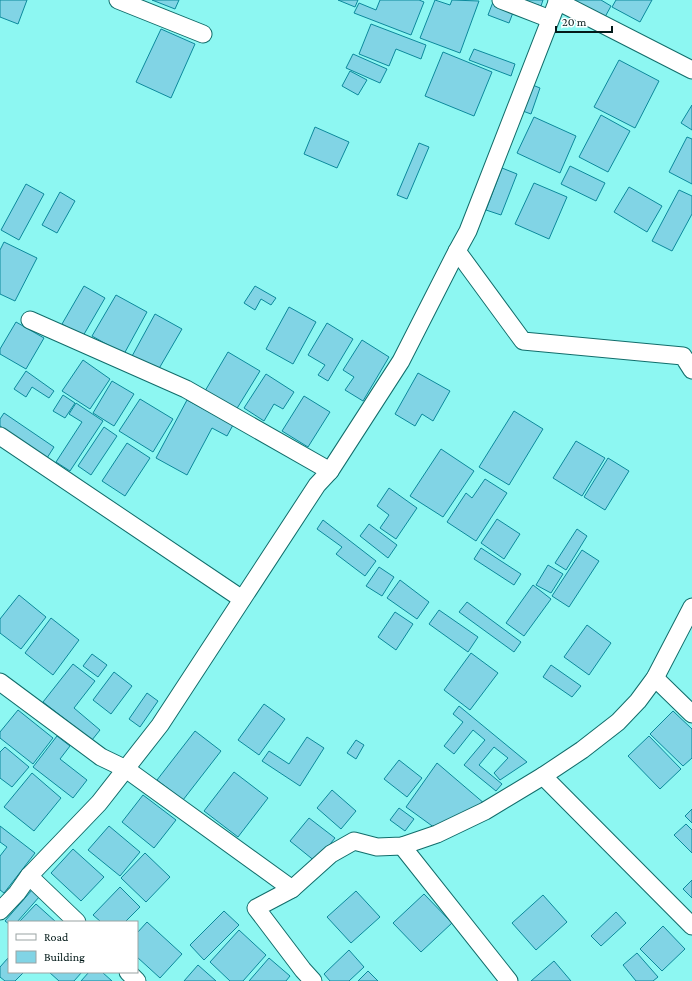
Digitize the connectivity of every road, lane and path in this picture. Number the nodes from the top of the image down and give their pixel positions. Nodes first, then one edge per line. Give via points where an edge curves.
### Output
1 (118, 0) edge
2 (501, 0) edge
3 (557, 1) edge
4 (550, 18) junction
5 (203, 34) dead end
6 (692, 70) edge
7 (457, 251) junction
8 (30, 320) dead end
9 (692, 370) edge
10 (0, 436) edge
11 (330, 470) junction
12 (242, 599) junction
13 (690, 618) edge
14 (655, 678) junction
15 (0, 682) edge
16 (692, 714) edge
17 (126, 769) junction
18 (543, 776) junction
19 (402, 846) junction
20 (29, 876) junction
21 (292, 889) junction
22 (1, 907) edge
23 (75, 921) edge
24 (692, 926) edge
25 (129, 973) edge
26 (137, 981) edge
27 (313, 981) edge
28 (509, 981) edge

1 - 5 street
2 - 4 street
3 - 4 street
3 - 6 street
4 - 7 street via 468,231
7 - 9 street via 523,341 683,356
7 - 11 street via 401,361
8 - 11 street via 186,389
10 - 12 street
11 - 12 street via 317,485
12 - 17 street via 160,725
13 - 14 street
14 - 16 street
14 - 18 street via 618,722
15 - 17 street via 101,757
17 - 20 street via 99,803
17 - 21 street
18 - 19 street via 485,811 437,834
18 - 24 street
19 - 21 street via 378,846 354,840 331,854
19 - 28 street
20 - 22 street via 17,893
20 - 23 street
21 - 27 street via 256,908
25 - 26 street

